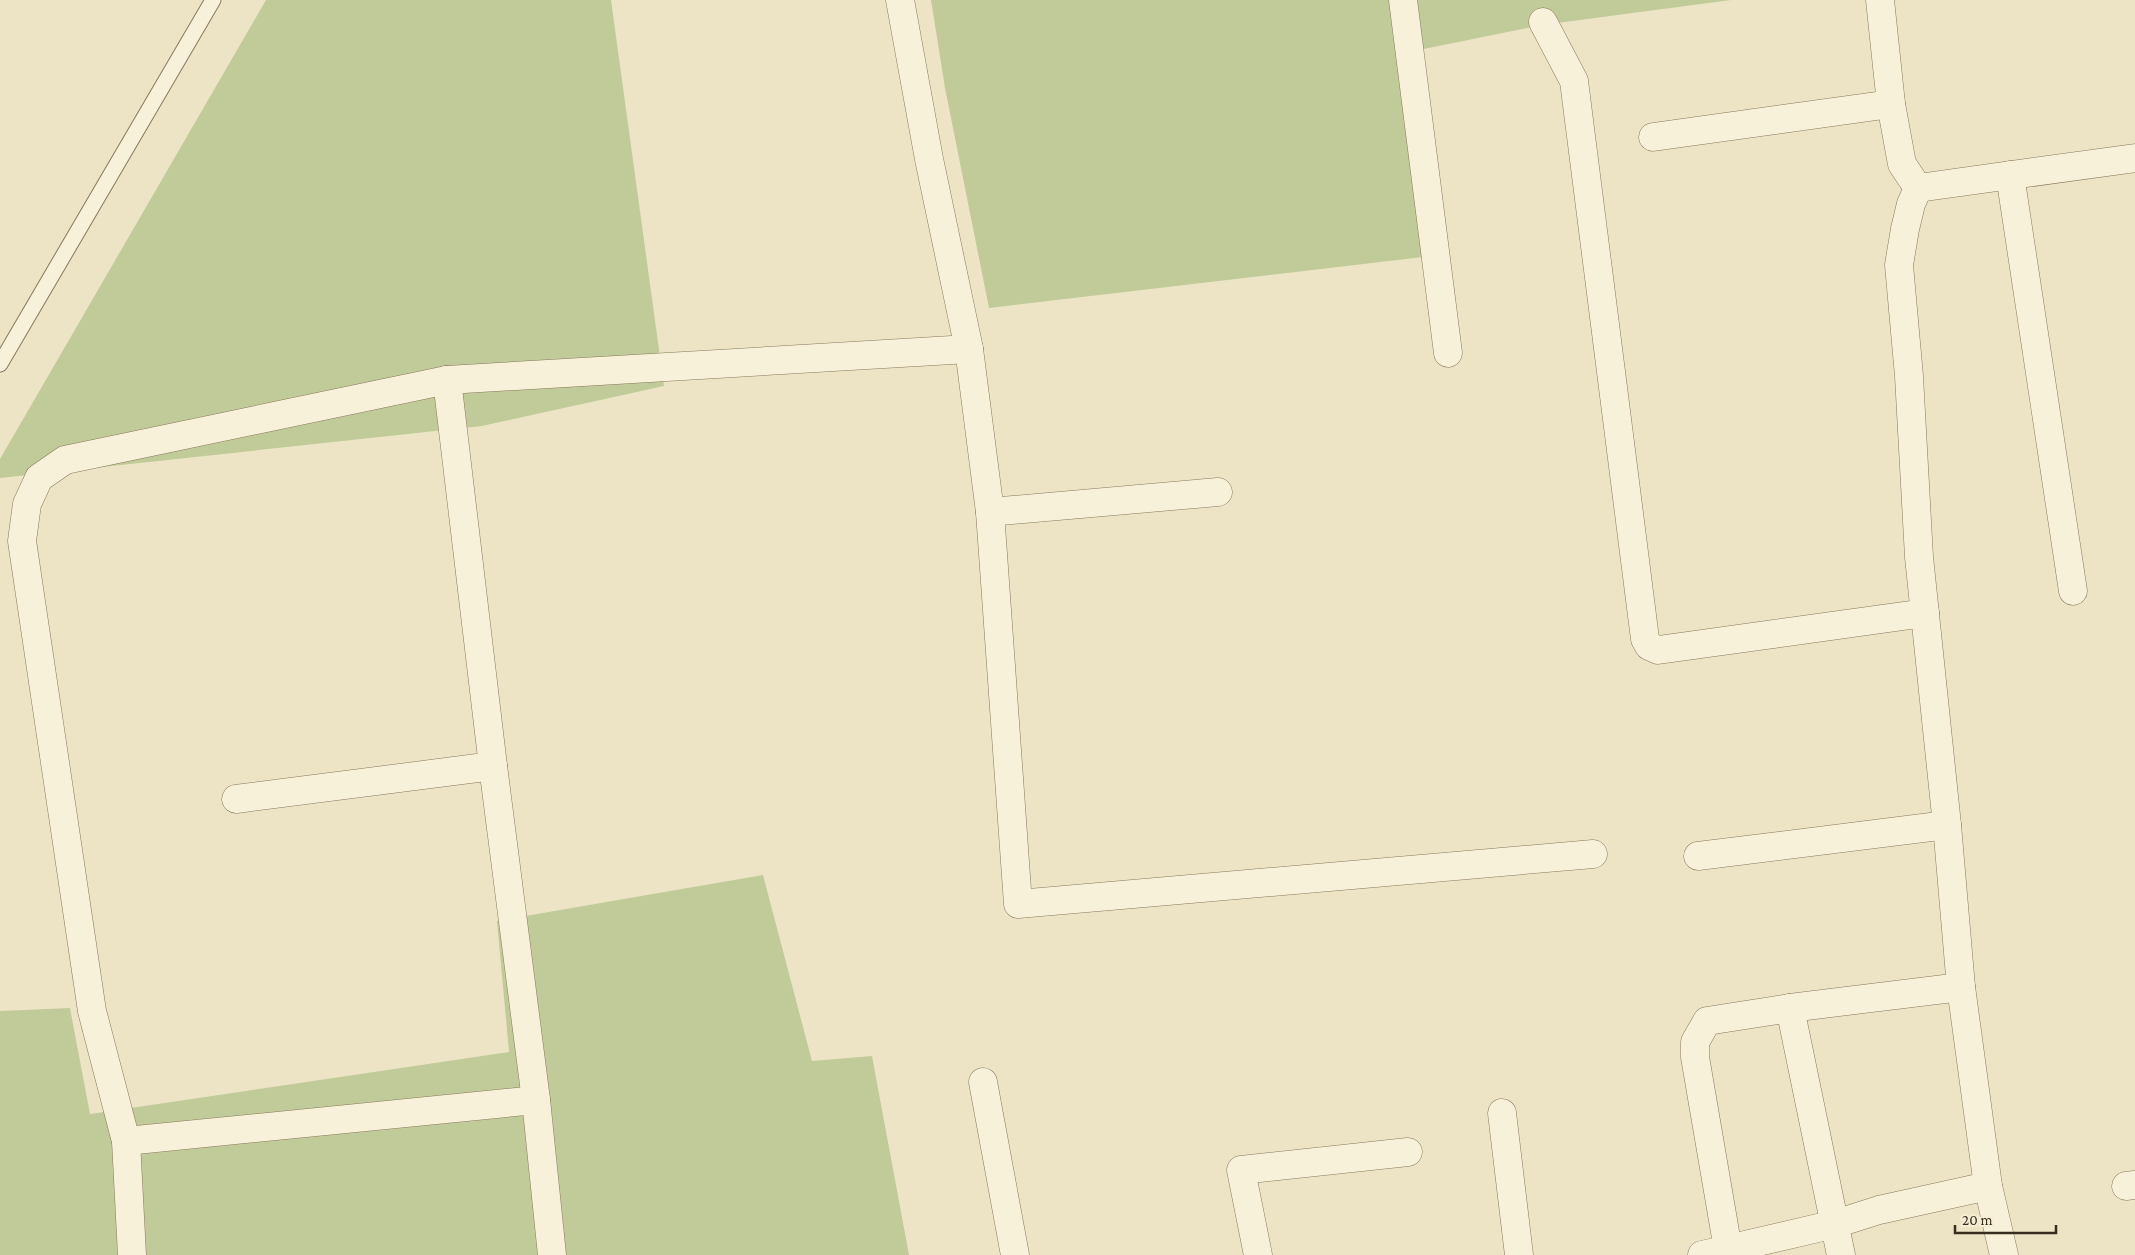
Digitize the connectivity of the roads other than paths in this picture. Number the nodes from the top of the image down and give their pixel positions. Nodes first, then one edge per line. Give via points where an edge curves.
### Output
1 (213, 0) edge
2 (900, 0) edge
3 (1403, 0) edge
4 (1880, 0) edge
5 (1543, 22) dead end
6 (1891, 104) junction
7 (1653, 137) dead end
8 (2135, 158) edge
9 (2010, 174) junction
10 (1918, 188) junction
11 (969, 349) junction
12 (1448, 353) dead end
13 (0, 364) edge
14 (447, 380) junction
15 (1218, 492) dead end
16 (990, 512) junction
17 (2073, 591) dead end
18 (1925, 613) junction
19 (492, 766) junction
20 (236, 799) dead end
21 (1947, 825) junction
22 (1593, 854) dead end
23 (1698, 856) dead end
24 (1961, 987) junction
25 (1790, 1008) junction
26 (983, 1082) dead end
27 (536, 1100) junction
28 (1502, 1113) dead end
29 (126, 1141) junction
30 (1408, 1152) dead end
31 (1988, 1186) junction
32 (1835, 1224) junction
33 (1729, 1253) edge
34 (132, 1255) edge
35 (552, 1255) edge
36 (1016, 1255) edge
37 (1258, 1255) edge
38 (1519, 1255) edge
39 (1702, 1255) edge
40 (1841, 1255) edge
41 (2004, 1255) edge

1 - 13 lane
2 - 11 street
3 - 12 street
4 - 6 street
5 - 18 street via 1574,81 1644,629 1649,646 1658,650
6 - 7 street
6 - 10 street via 1902,164
8 - 9 street
9 - 10 street
9 - 17 street
10 - 18 street via 1907,221 1899,265
11 - 14 street
11 - 16 street
14 - 19 street
14 - 29 street via 64,460 39,478 27,504 22,541 92,1011
15 - 16 street
16 - 22 street via 1018,904
18 - 21 street
19 - 20 street
19 - 27 street
21 - 23 street
21 - 24 street
24 - 25 street
24 - 31 street
25 - 32 street
25 - 33 street via 1707,1021 1695,1042
26 - 36 street
27 - 29 street
27 - 35 street
28 - 38 street
29 - 34 street
30 - 37 street via 1241,1170
31 - 32 street via 1879,1210
31 - 41 street
32 - 33 street
32 - 40 street
33 - 39 street

